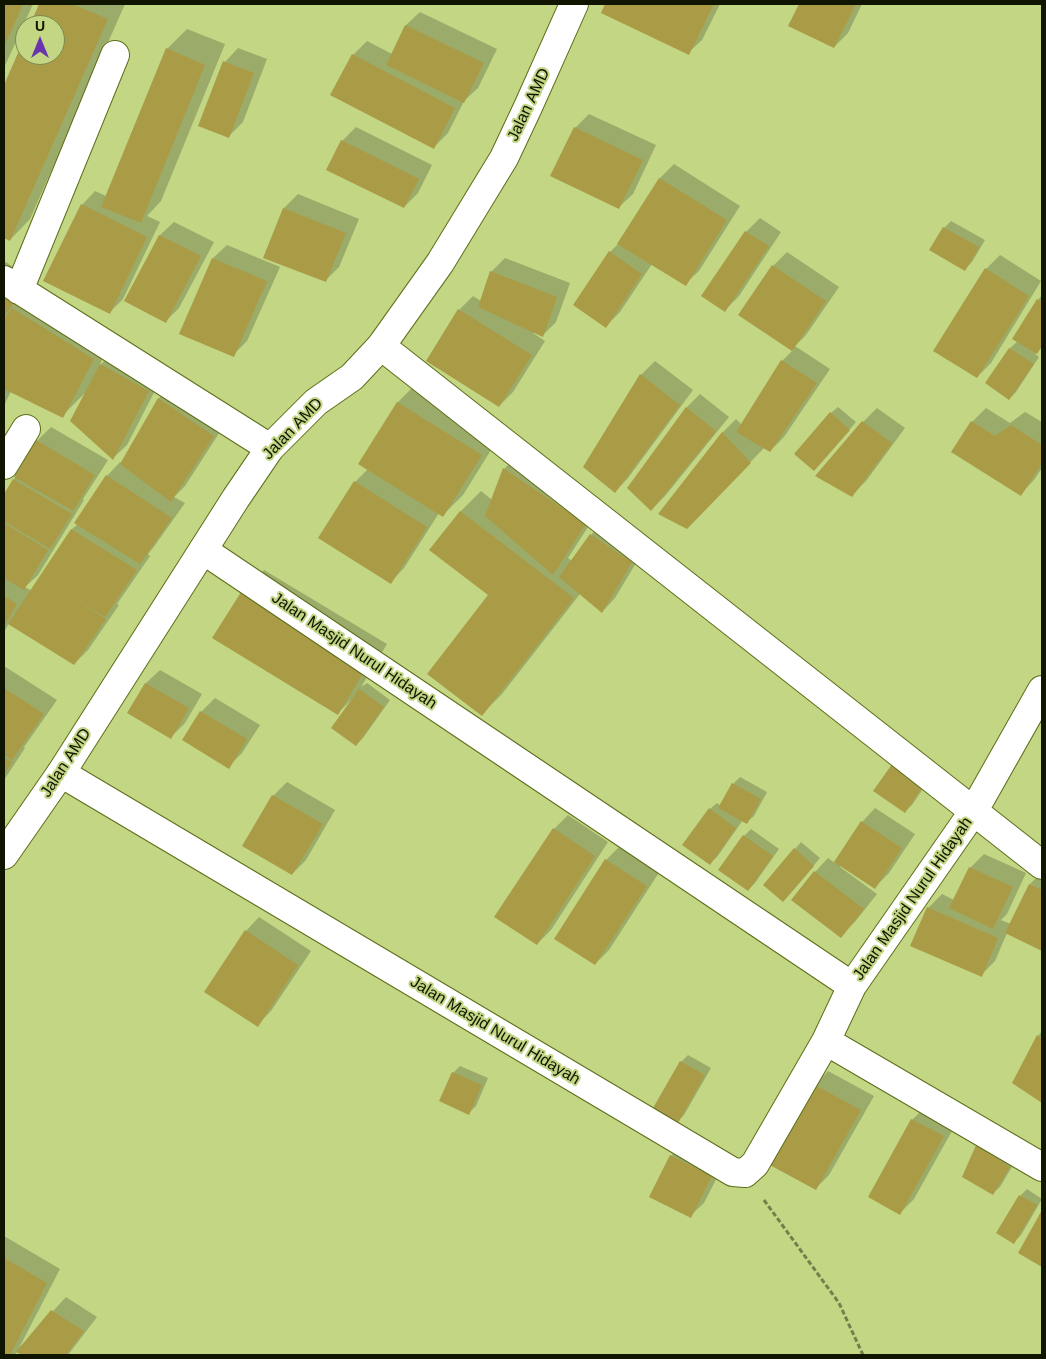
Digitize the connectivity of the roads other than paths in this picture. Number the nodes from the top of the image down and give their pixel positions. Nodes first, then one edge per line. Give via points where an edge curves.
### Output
1 (574, 4) edge
2 (115, 55) dead end
3 (11, 285) edge
4 (381, 346) junction
5 (26, 429) dead end
6 (270, 448) junction
7 (4, 465) edge
8 (204, 550) junction
9 (1042, 690) edge
10 (61, 773) junction
11 (973, 812) junction
12 (4, 855) edge
13 (1042, 865) edge
14 (852, 986) junction
15 (826, 1041) junction
16 (1042, 1167) edge

1 - 4 street, Jalan AMD via 504,158 440,263
2 - 3 street
3 - 6 street
4 - 6 street, Jalan AMD via 352,377 316,402
4 - 11 street
5 - 7 street
6 - 8 street, Jalan AMD
8 - 10 street, Jalan AMD
8 - 14 street, Jalan Masjid Nurul Hidayah
9 - 11 street, Jalan Masjid Nurul Hidayah
10 - 12 street, Jalan AMD
10 - 15 street, Jalan Masjid Nurul Hidayah via 733,1172 745,1173 755,1164
11 - 13 street
11 - 14 street, Jalan Masjid Nurul Hidayah
14 - 15 street, Jalan Masjid Nurul Hidayah
15 - 16 street

